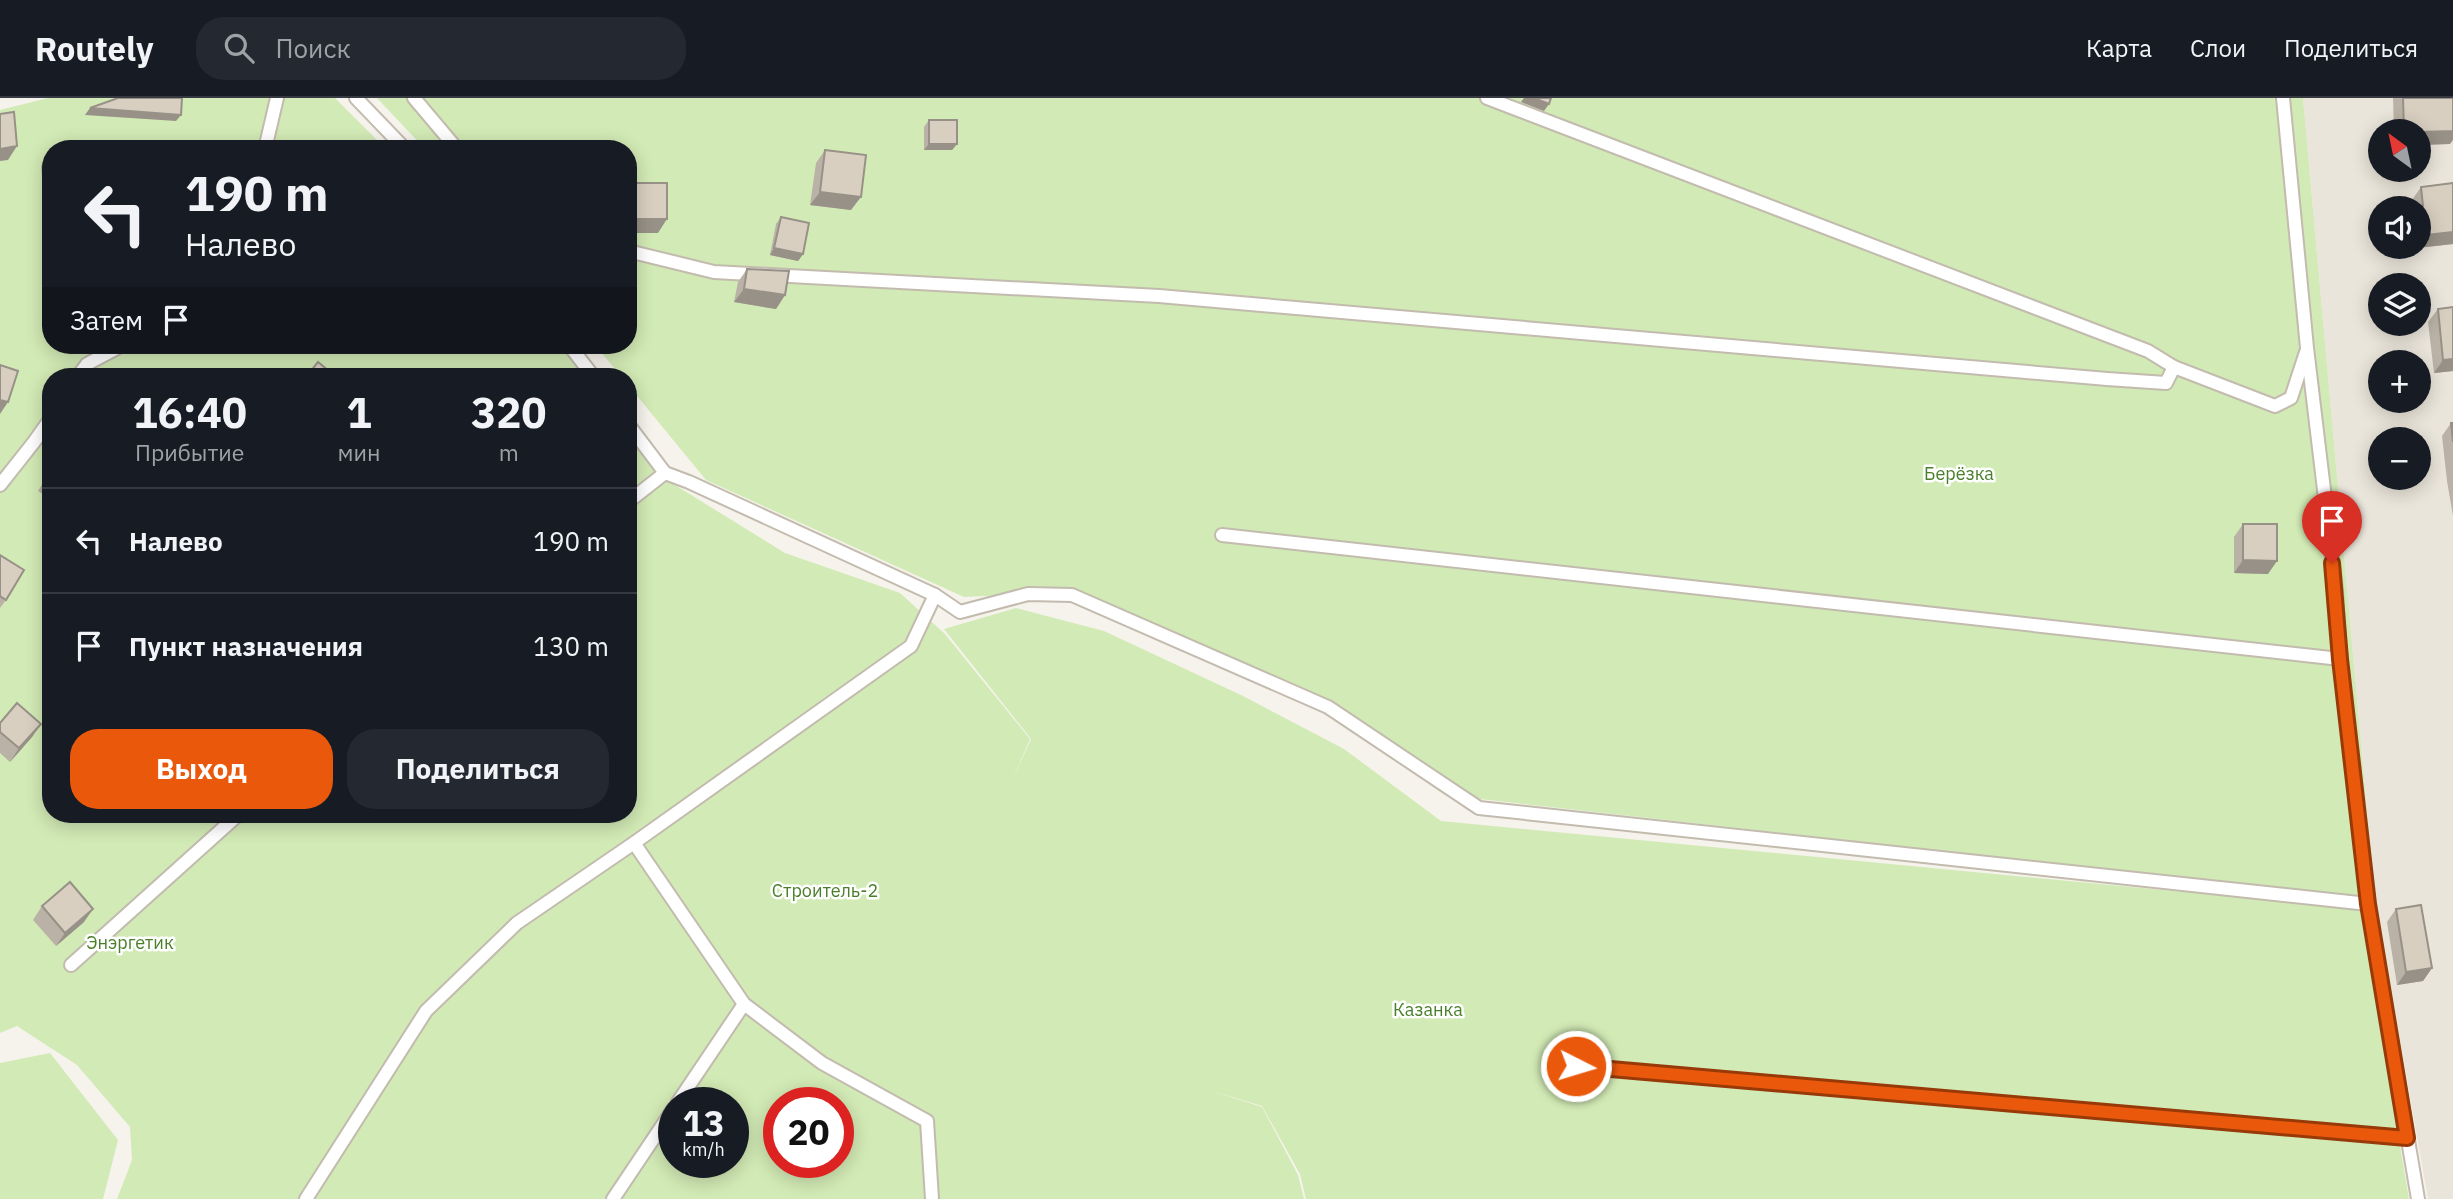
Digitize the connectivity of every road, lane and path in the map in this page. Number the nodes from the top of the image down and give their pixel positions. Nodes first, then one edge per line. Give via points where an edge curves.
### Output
1 (277, 98) edge
2 (356, 98) edge
3 (414, 98) edge
4 (1487, 98) edge
5 (2283, 98) edge
6 (267, 140) edge
7 (396, 140) edge
8 (449, 140) edge
9 (637, 253) edge
10 (2307, 348) junction
11 (106, 354) edge
12 (576, 354) edge
13 (84, 368) edge
14 (587, 368) edge
15 (2174, 368) junction
16 (42, 431) edge
17 (637, 436) edge
18 (665, 473) junction
19 (0, 485) edge
20 (637, 495) edge
21 (1222, 535) dead end
22 (935, 595) junction
23 (2340, 659) junction
24 (229, 823) edge
25 (634, 843) junction
26 (2368, 904) junction
27 (71, 965) dead end
28 (744, 1004) junction
29 (1576, 1066) dead end
30 (688, 1087) edge
31 (658, 1131) edge
32 (2407, 1138) junction
33 (306, 1199) edge
34 (612, 1199) edge
35 (932, 1199) edge
36 (2418, 1199) edge

1 - 6 lane
2 - 7 lane
3 - 8 lane
4 - 15 lane via 2148,351
5 - 10 lane
9 - 15 lane via 714,272 1158,296 2107,379 2166,383
10 - 15 lane via 2291,398 2274,406
10 - 23 lane
11 - 13 lane
12 - 14 lane
16 - 19 lane
17 - 18 lane
18 - 20 lane
18 - 22 lane
21 - 23 lane
22 - 25 lane via 911,646
22 - 26 lane via 960,612 1028,594 1072,595 1328,707 1479,808
23 - 26 lane
24 - 27 lane
25 - 28 lane
25 - 33 lane via 517,923 426,1011
26 - 32 lane
28 - 30 lane
28 - 35 lane via 822,1063 927,1121
29 - 32 lane
31 - 34 lane
32 - 36 lane

